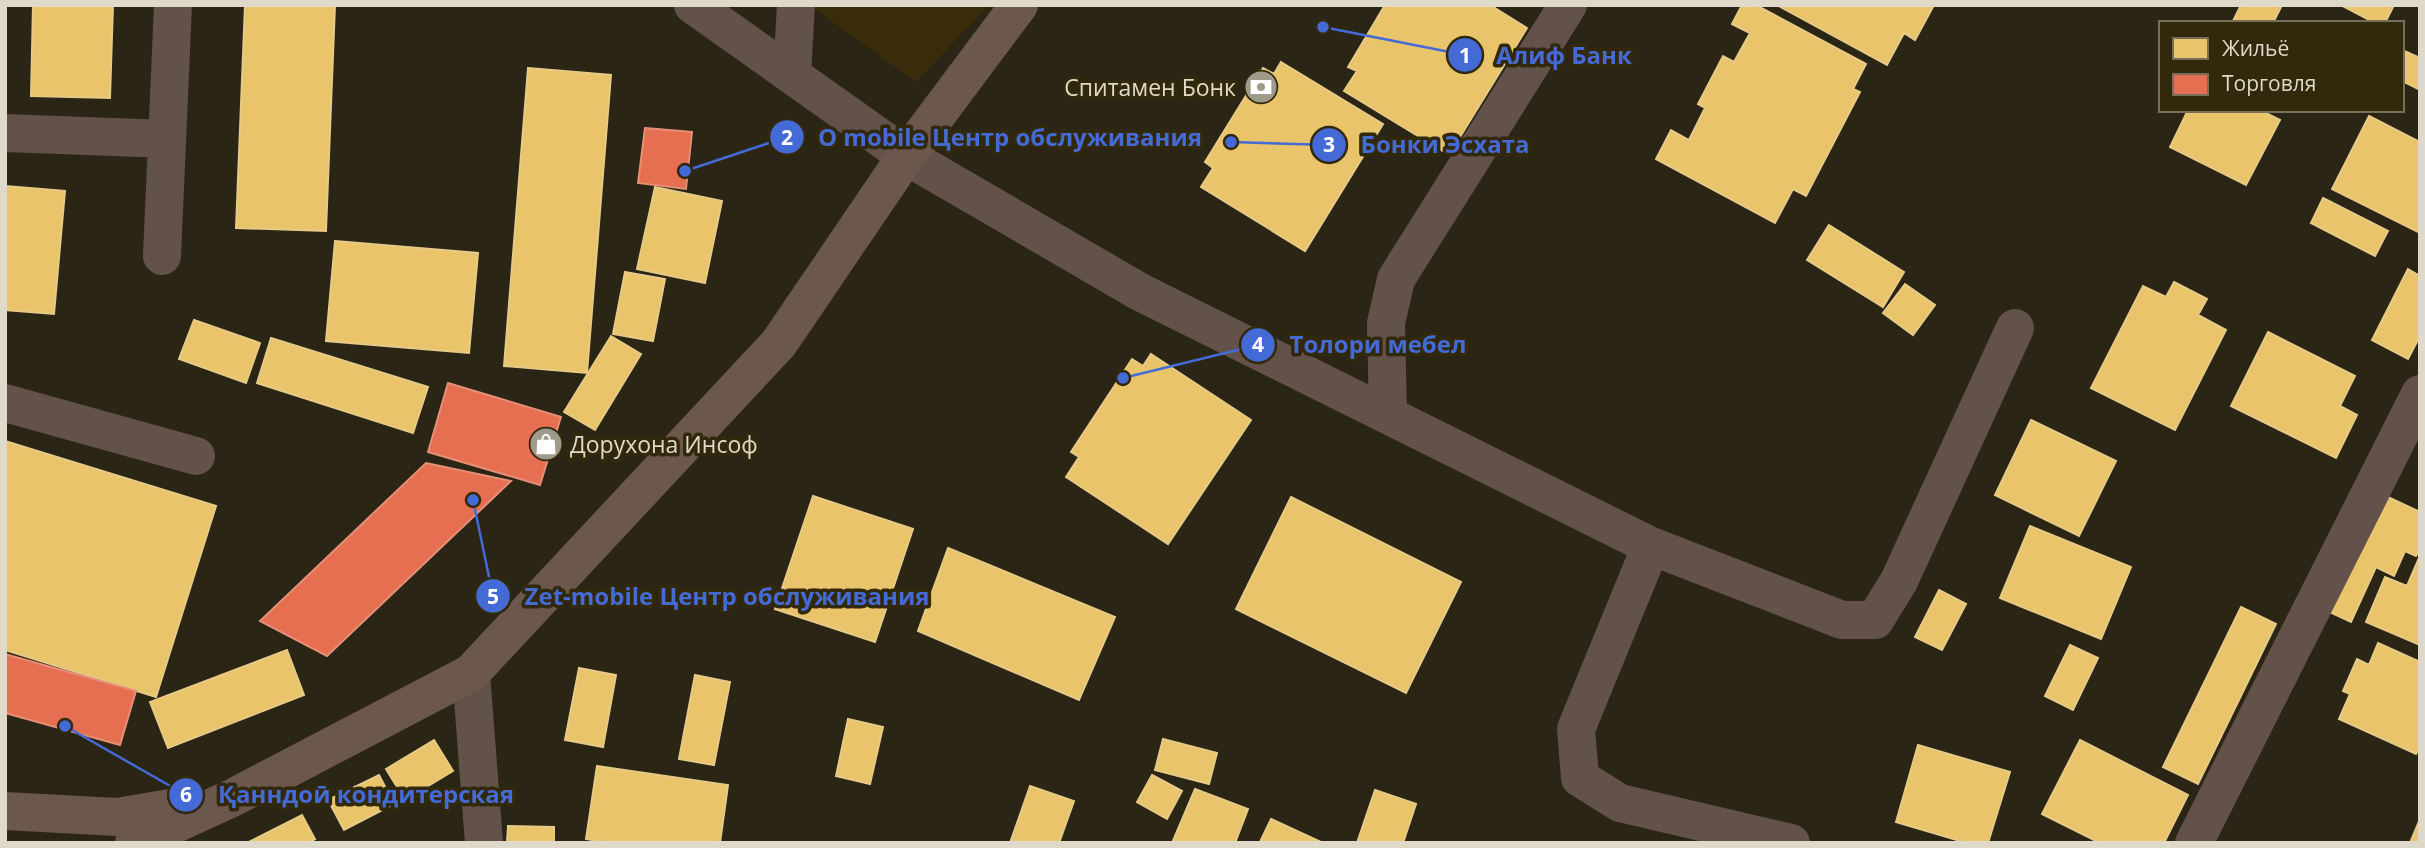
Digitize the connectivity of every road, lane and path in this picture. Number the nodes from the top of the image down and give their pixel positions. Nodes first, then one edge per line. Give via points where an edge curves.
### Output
1 (173, 5) edge
2 (693, 5) edge
3 (796, 5) edge
4 (1019, 5) edge
5 (1568, 5) edge
6 (792, 75) junction
7 (5, 133) edge
8 (167, 139) junction
9 (906, 156) junction
10 (162, 256) dead end
11 (2015, 328) dead end
12 (2420, 394) edge
13 (5, 403) edge
14 (1388, 415) junction
15 (196, 456) dead end
16 (1651, 546) junction
17 (471, 673) junction
18 (232, 798) junction
19 (5, 810) edge
20 (134, 843) edge
21 (484, 843) edge
22 (1791, 843) edge
23 (2194, 843) edge

1 - 8 street
2 - 6 street
3 - 6 street
4 - 9 main road
5 - 14 street via 1396,279 1385,323
6 - 9 street
7 - 8 street
8 - 10 street
9 - 14 street via 1140,292
9 - 17 main road via 779,343
11 - 16 street via 1899,581 1875,620 1842,620
12 - 23 street
13 - 15 street
14 - 16 street
16 - 22 street via 1576,729 1580,778 1620,803
17 - 18 main road
17 - 21 street
18 - 19 main road via 117,817
18 - 20 main road

